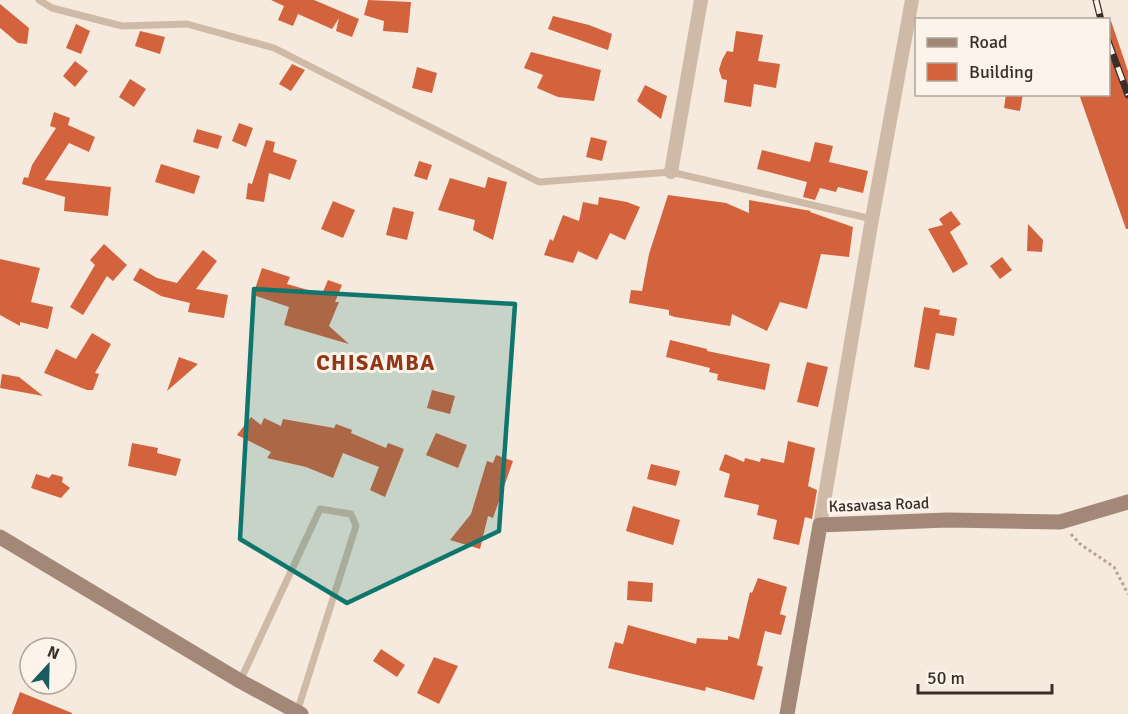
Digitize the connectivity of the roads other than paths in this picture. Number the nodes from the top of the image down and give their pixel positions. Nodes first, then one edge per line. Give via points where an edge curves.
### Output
1 (39, 0) edge
2 (701, 0) edge
3 (912, 0) edge
4 (671, 172) junction
5 (872, 219) junction
6 (1128, 502) edge
7 (820, 525) junction
8 (0, 537) edge
9 (240, 681) junction
10 (299, 713) edge
11 (788, 714) edge

1 - 4 lane via 52,8 122,26 187,24 274,48 539,182
2 - 4 street
3 - 5 street
4 - 5 lane
5 - 7 street
6 - 7 street, Kasavasa Road via 1060,522 947,520
7 - 11 street, Kasavasa Road
8 - 9 street
9 - 10 street
9 - 10 lane via 320,509 351,514 356,526

